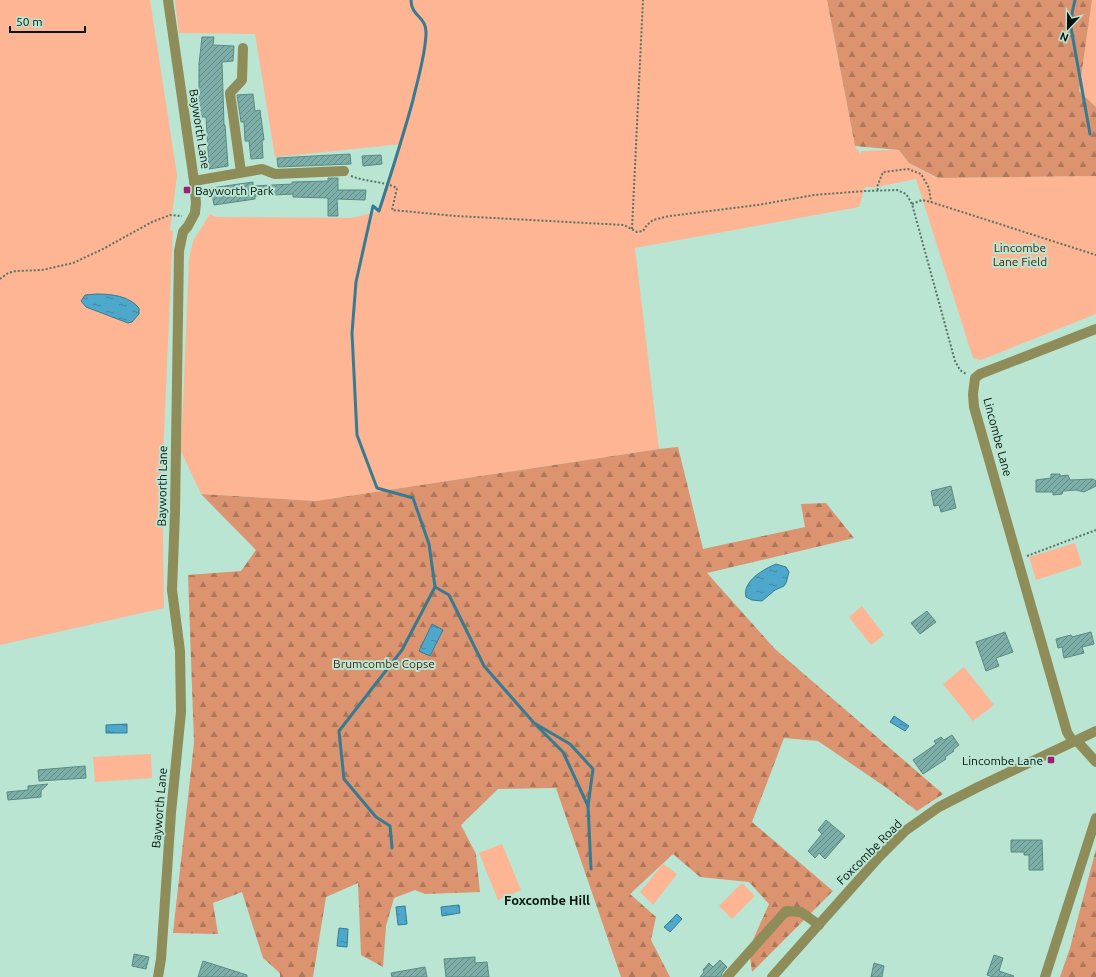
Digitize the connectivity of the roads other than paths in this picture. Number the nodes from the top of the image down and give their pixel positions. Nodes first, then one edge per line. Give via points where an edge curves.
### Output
1 (168, 0) edge
2 (243, 48) dead end
3 (344, 170) road end
4 (241, 172) junction
5 (194, 181) junction
6 (1096, 329) edge
7 (1096, 731) edge
8 (1075, 741) junction
9 (1096, 762) edge
10 (1096, 818) edge
11 (819, 924) junction
12 (158, 977) edge
13 (727, 977) edge
14 (772, 977) edge
15 (1045, 977) edge

1 - 5 street, Bayworth Lane
2 - 4 street via 242,80 230,93
3 - 4 street via 275,174 262,169
4 - 5 street
5 - 12 street, Bayworth Lane via 195,213 183,232 180,251 172,590 180,651 181,712
6 - 8 street, Lincombe Lane via 980,374 975,378 973,394 974,407 1067,732
7 - 8 street, Foxcombe Road
8 - 9 street, Lincombe Lane
8 - 11 street, Foxcombe Road via 939,807 905,831
10 - 15 street
11 - 13 street via 801,912 786,911
11 - 14 street, Foxcombe Road

